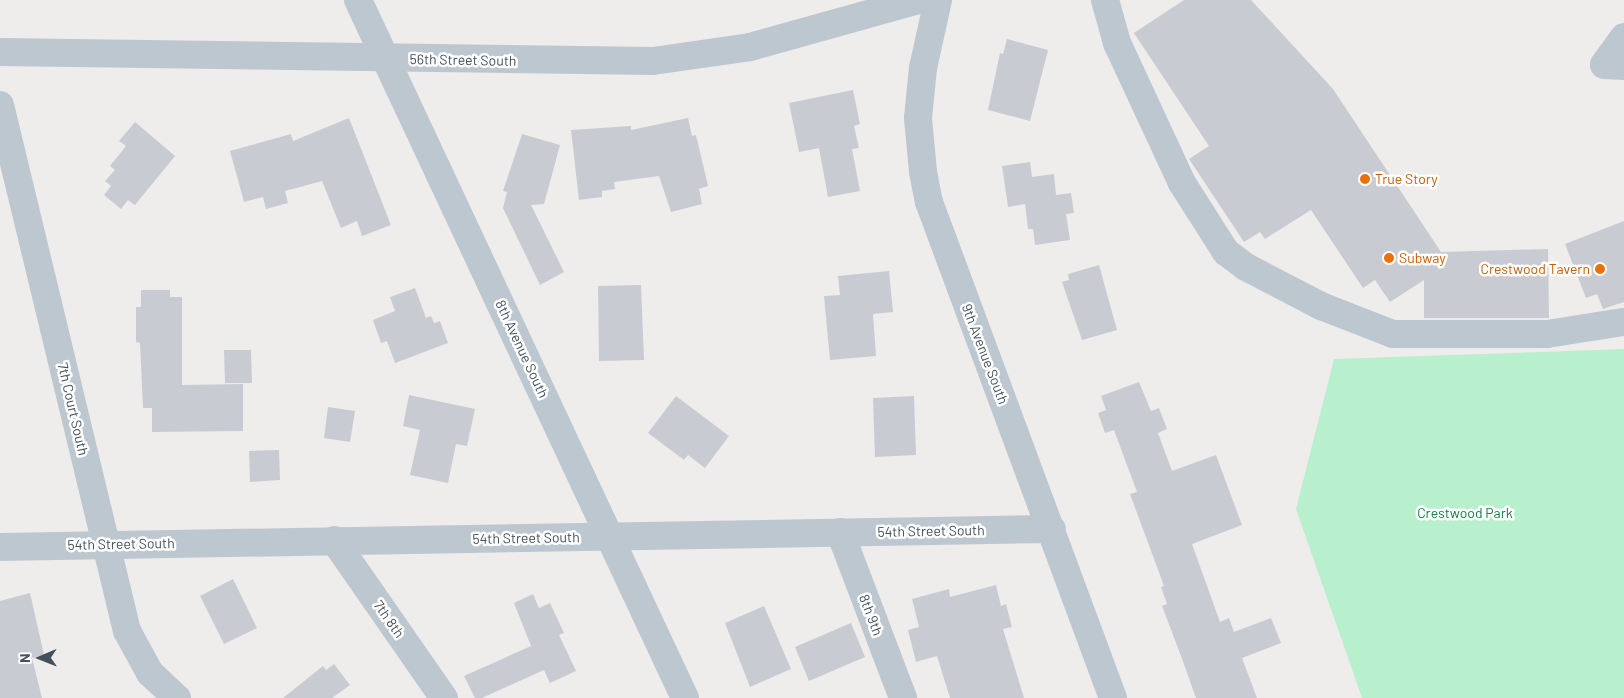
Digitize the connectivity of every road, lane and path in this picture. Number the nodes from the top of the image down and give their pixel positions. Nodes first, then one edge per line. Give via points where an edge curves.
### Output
1 (358, 0) edge
2 (918, 0) edge
3 (938, 0) edge
4 (1105, 0) edge
5 (1624, 37) edge
6 (0, 52) edge
7 (387, 60) junction
8 (1624, 66) edge
9 (0, 105) edge
10 (1624, 322) edge
11 (1052, 529) junction
12 (840, 532) junction
13 (610, 537) junction
14 (334, 540) junction
15 (105, 545) junction
16 (0, 547) edge
17 (177, 698) edge
18 (444, 698) edge
19 (685, 698) edge
20 (903, 698) edge
21 (1114, 698) edge

1 - 7 street, 8th Avenue South
2 - 7 street, 56th Street South via 750,47 703,56 602,62
3 - 11 street, 9th Avenue South via 920,93 922,172 938,230
4 - 10 street via 1117,43 1182,183 1226,252 1246,268 1321,306 1393,334 1547,334
5 - 8 street via 1604,65
6 - 7 street, 56th Street South
7 - 13 street, 8th Avenue South
9 - 15 street, 7th Court South
11 - 12 street, 54th Street South
11 - 21 street, 9th Avenue South
12 - 13 street, 54th Street South
12 - 20 street, 8th 9th
13 - 14 street, 54th Street South
13 - 19 street, 8th Avenue South
14 - 15 street, 54th Street South
14 - 18 street, 7th 8th
15 - 16 street, 54th Street South
15 - 17 street, 7th Court South via 133,645 150,673

